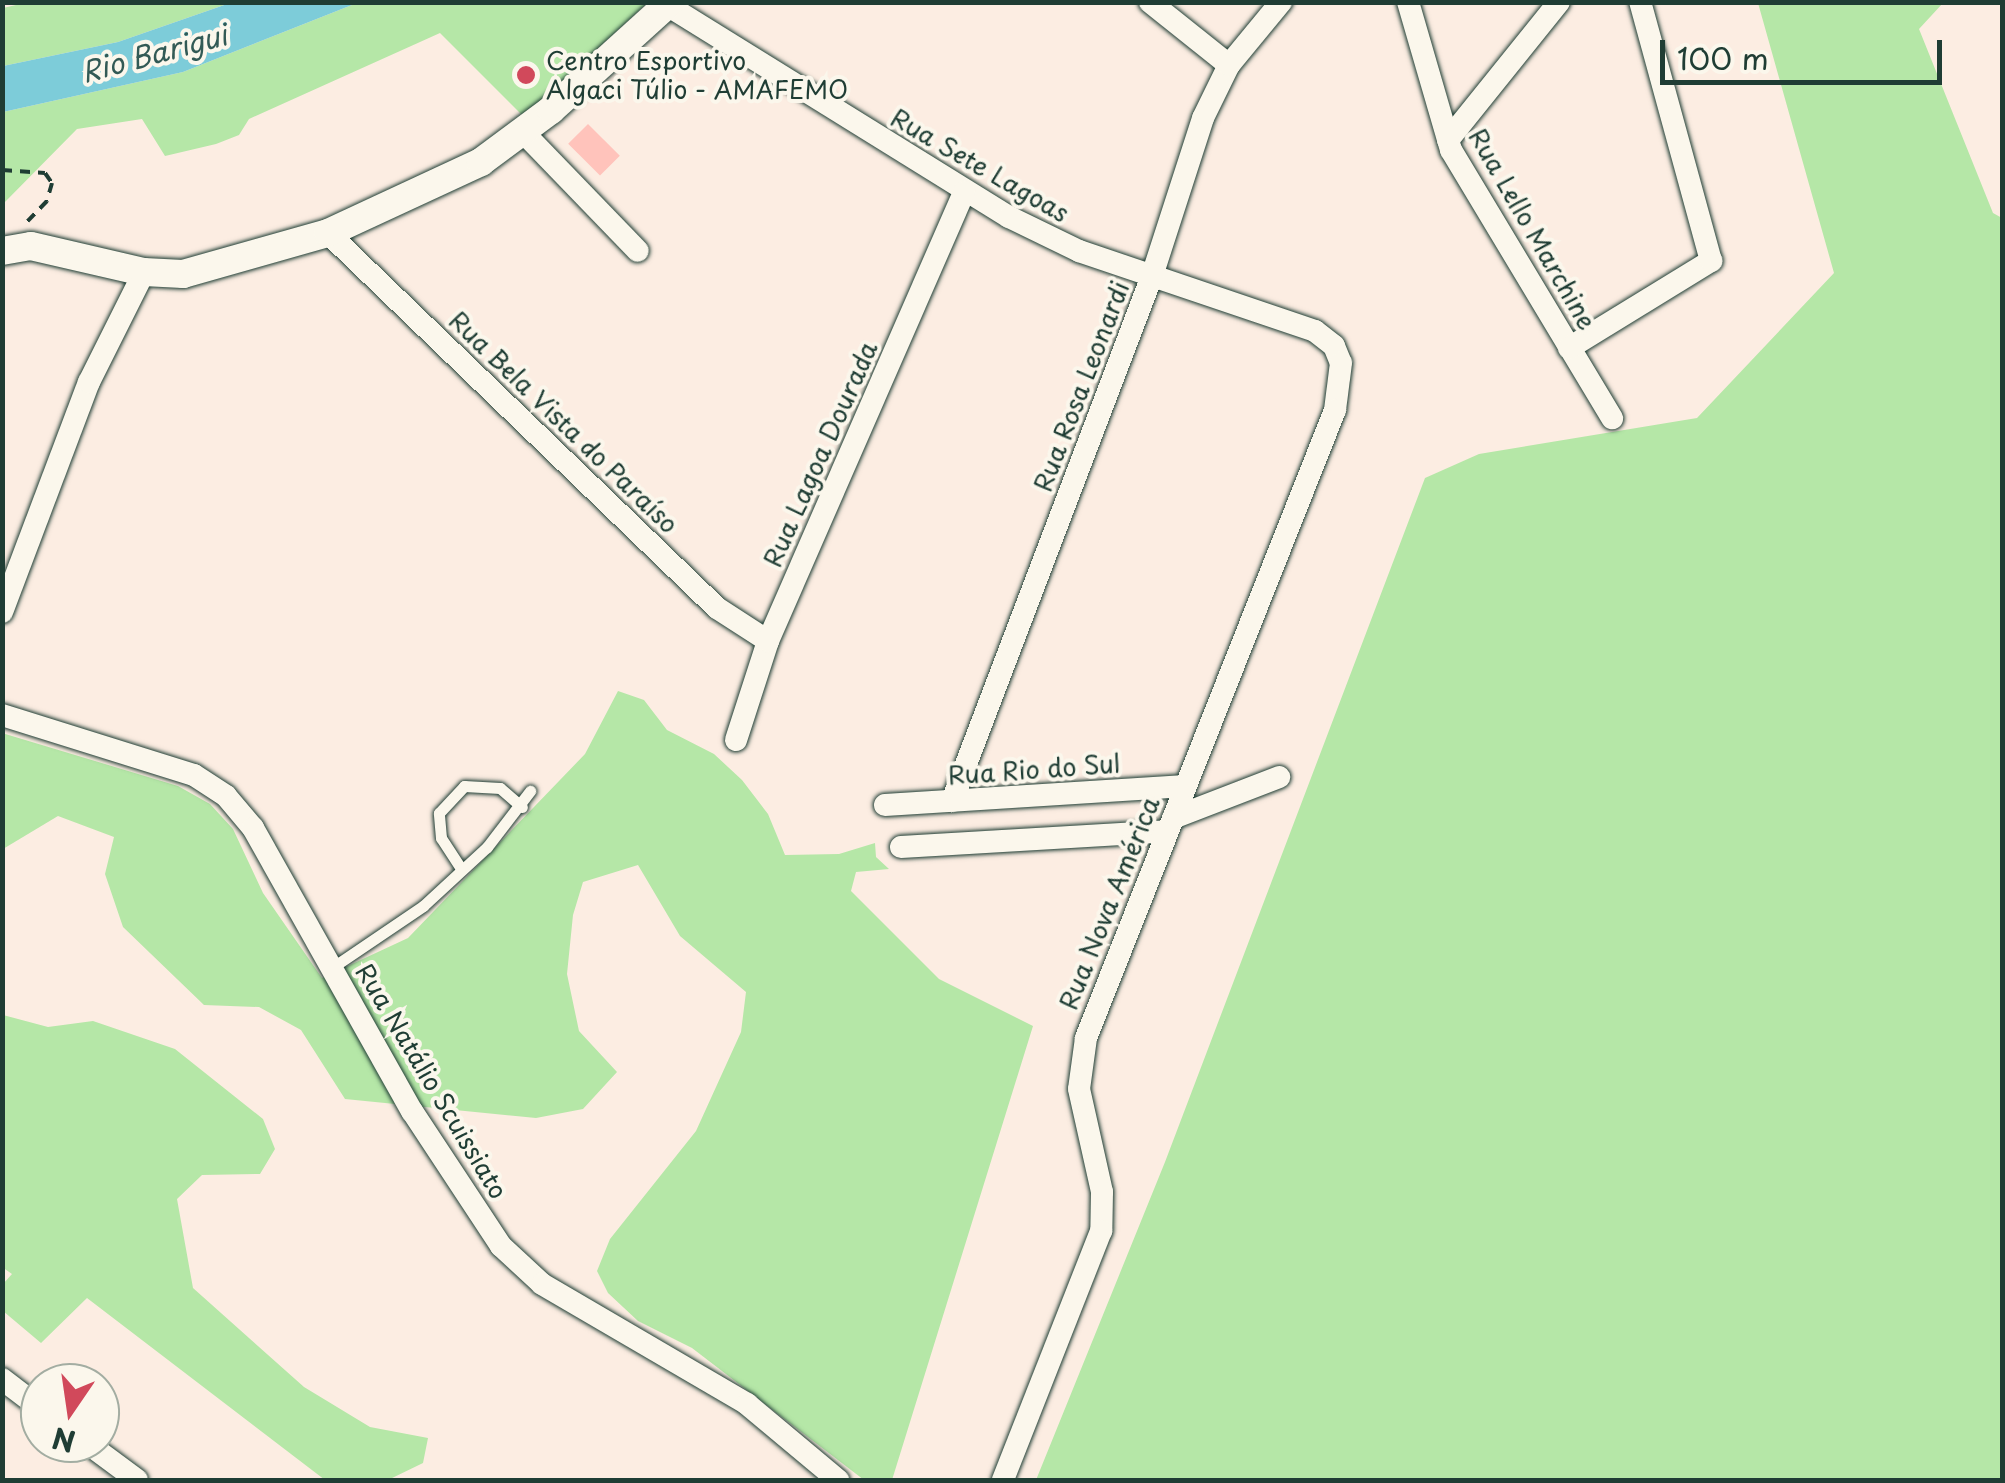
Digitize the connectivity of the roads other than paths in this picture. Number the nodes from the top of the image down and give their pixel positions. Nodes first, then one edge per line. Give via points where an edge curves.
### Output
1 (1150, 2) edge
2 (1280, 2) edge
3 (1408, 2) edge
4 (1560, 2) edge
5 (1640, 2) edge
6 (669, 4) edge
7 (1229, 65) junction
8 (524, 132) junction
9 (1448, 140) junction
10 (964, 192) junction
11 (328, 233) junction
12 (8, 243) edge
13 (638, 251) dead end
14 (144, 272) junction
15 (1152, 276) junction
16 (1570, 348) junction
17 (1338, 354) joint
18 (1612, 418) dead end
19 (2, 612) edge
20 (768, 641) junction
21 (2, 716) edge
22 (736, 740) dead end
23 (1279, 777) dead end
24 (1185, 786) junction
25 (530, 791) dead end
26 (1072, 794) junction
27 (952, 801) junction
28 (886, 806) dead end
29 (522, 807) junction
30 (1170, 825) junction
31 (1074, 836) junction
32 (901, 847) dead end
33 (460, 867) junction
34 (333, 968) junction
35 (838, 1480) edge
36 (1003, 1480) edge

1 - 7 street
2 - 7 street, Rua Rosa Leonardi
3 - 9 street, Rua Lello Marchine
4 - 9 street
5 - 16 street via 1711,260
6 - 8 street
6 - 10 street, Rua Sete Lagoas
7 - 15 street, Rua Rosa Leonardi via 1192,149
8 - 11 street via 450,182
8 - 13 street
9 - 16 street, Rua Lello Marchine
10 - 15 street, Rua Sete Lagoas via 1079,251
10 - 20 street, Rua Lagoa Dourada
11 - 14 street via 198,272
11 - 20 street, Rua Bela Vista do Paraíso via 717,608
12 - 14 street
14 - 19 street via 89,382
15 - 17 street, Rua Sete Lagoas via 1301,325 1327,339
15 - 27 street, Rua Rosa Leonardi
16 - 18 street, Rua Lello Marchine
17 - 24 street, Rua Nova América via 1334,410
20 - 22 street, Rua Lagoa Dourada
21 - 34 street, Rua Natálio Scuissiato via 210,784 252,828
23 - 30 street
24 - 26 street, Rua Rio do Sul
24 - 30 street, Rua Nova América
25 - 29 lane
26 - 27 street, Rua Rio do Sul
26 - 31 street
27 - 28 street, Rua Rio do Sul
29 - 33 lane
29 - 33 lane via 500,788 464,786 440,813 441,838
30 - 31 street
30 - 36 street, Rua Nova América via 1081,1055 1078,1089 1102,1192 1100,1231
31 - 32 street
33 - 34 lane via 424,906
34 - 35 street, Rua Natálio Scuissiato via 436,1148 520,1266 747,1404

